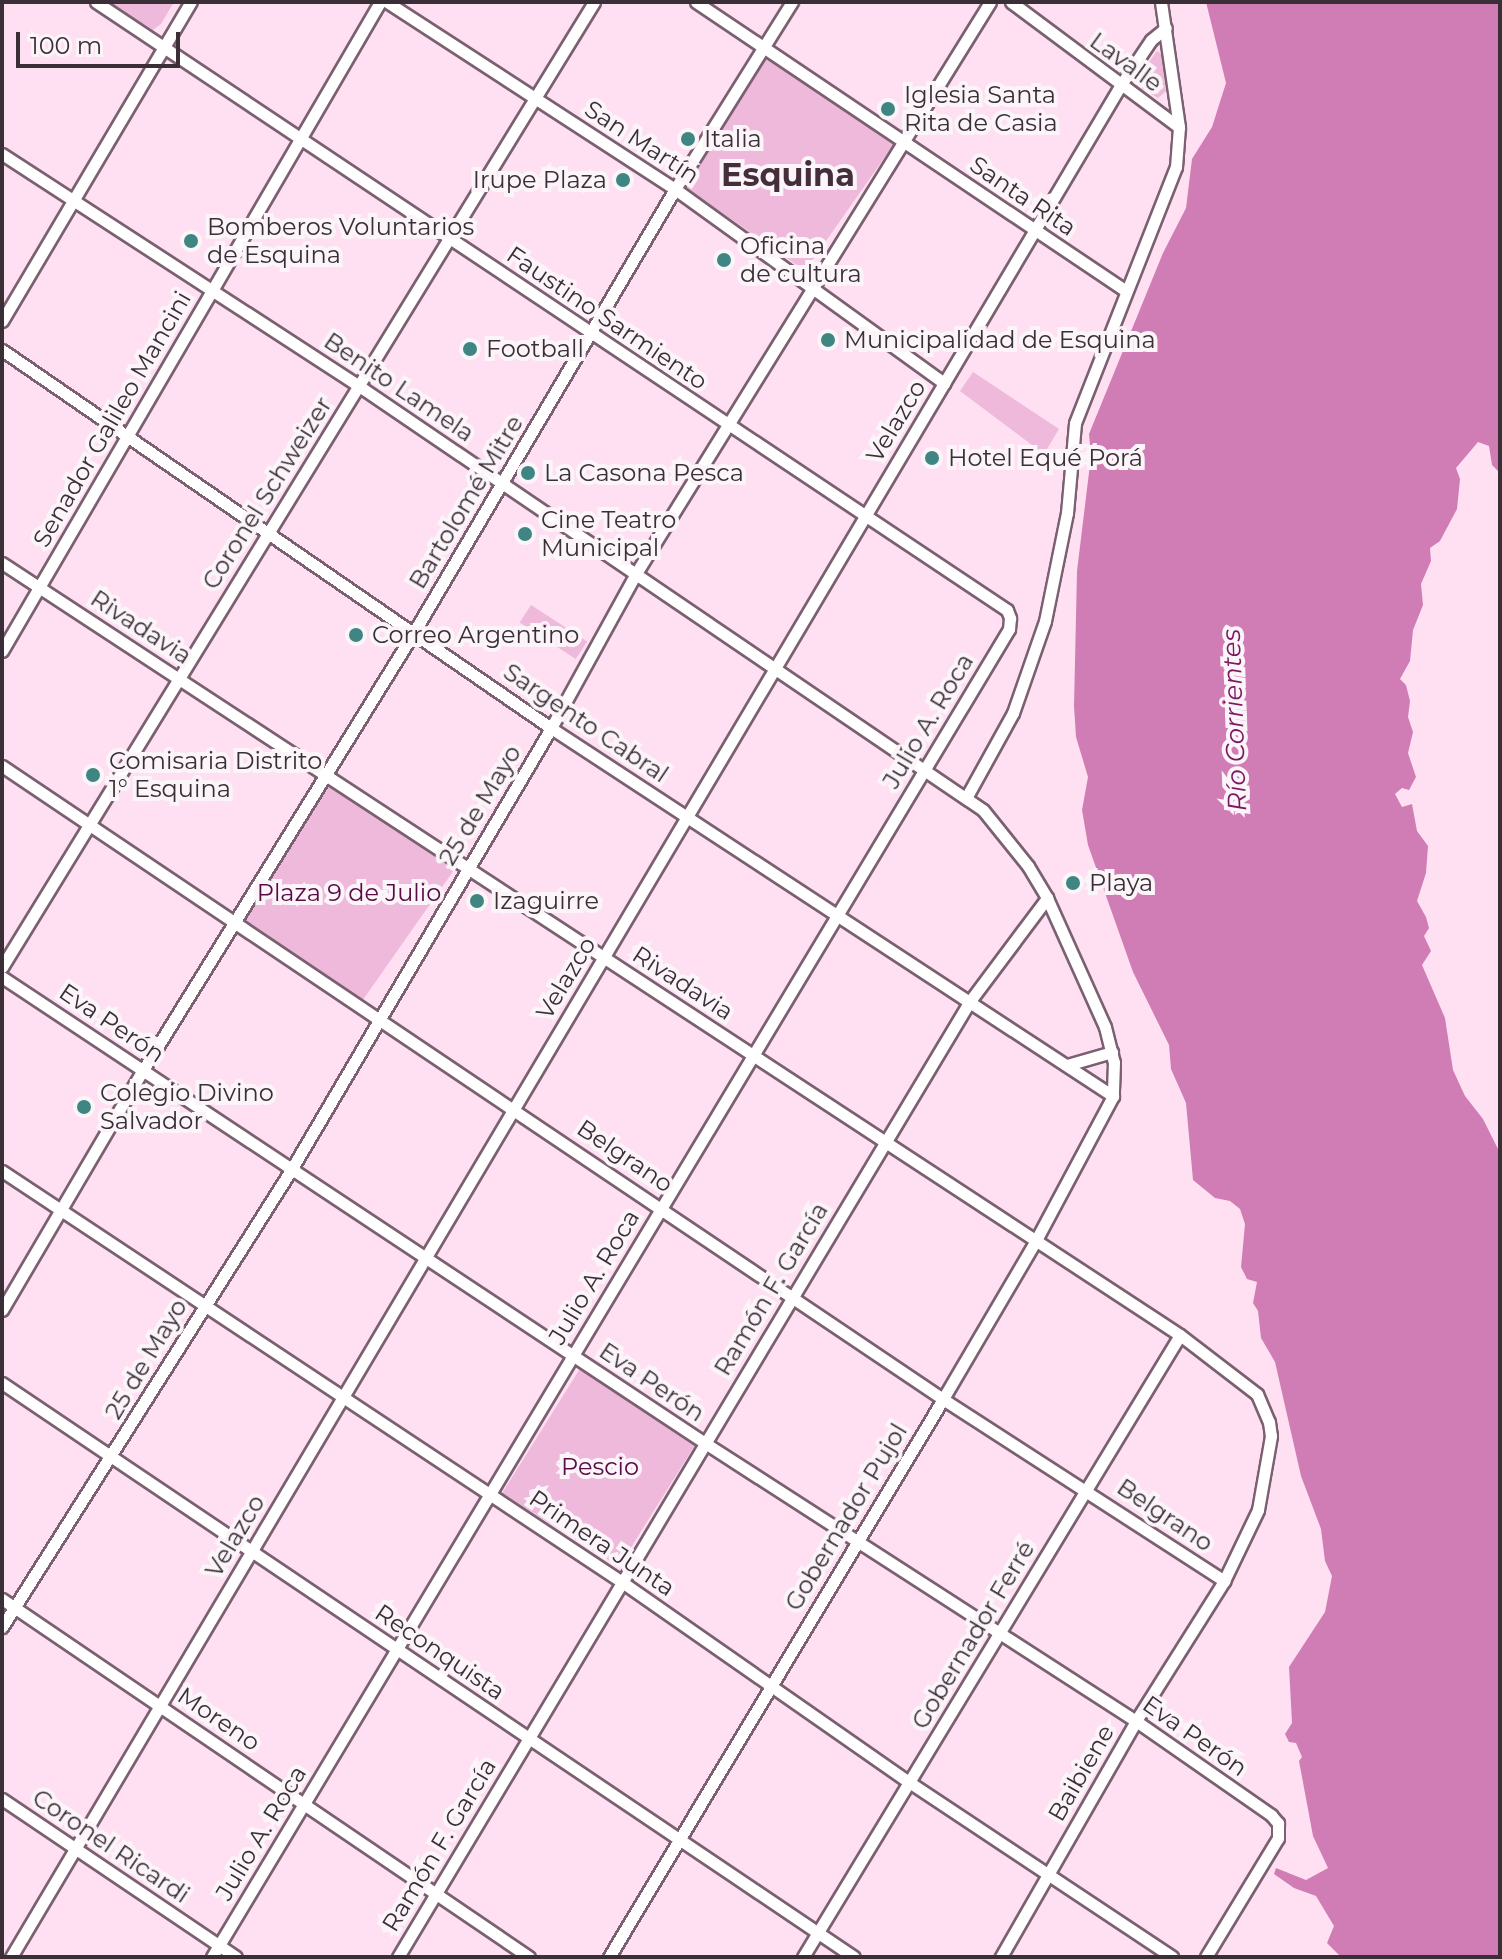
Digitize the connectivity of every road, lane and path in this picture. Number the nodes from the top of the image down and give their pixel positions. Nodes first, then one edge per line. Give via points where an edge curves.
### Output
1 (96, 2) edge
2 (191, 2) edge
3 (380, 2) edge
4 (387, 2) edge
5 (594, 2) edge
6 (696, 2) edge
7 (792, 2) edge
8 (990, 2) edge
9 (1011, 2) edge
10 (1161, 2) edge
11 (1166, 28) junction
12 (163, 47) junction
13 (765, 49) junction
14 (1120, 86) junction
15 (535, 98) junction
16 (1179, 127) junction
17 (301, 138) junction
18 (904, 142) junction
19 (2, 154) edge
20 (675, 189) junction
21 (72, 200) junction
22 (1034, 230) junction
23 (449, 238) junction
24 (811, 287) junction
25 (211, 291) junction
26 (1126, 291) junction
27 (2, 321) edge
28 (591, 333) junction
29 (2, 350) edge
30 (944, 383) junction
31 (359, 386) junction
32 (727, 425) junction
33 (127, 434) junction
34 (502, 483) junction
35 (865, 517) junction
36 (269, 531) junction
37 (2, 563) edge
38 (635, 575) junction
39 (40, 588) junction
40 (1010, 618) joint
41 (414, 632) junction
42 (2, 651) edge
43 (775, 668) junction
44 (179, 679) junction
45 (551, 728) junction
46 (2, 766) edge
47 (925, 768) junction
48 (325, 776) junction
49 (966, 798) junction
50 (687, 816) junction
51 (89, 825) junction
52 (468, 869) junction
53 (1047, 898) junction
54 (836, 916) junction
55 (233, 920) junction
56 (603, 958) junction
57 (2, 967) edge
58 (2, 977) edge
59 (970, 1001) junction
60 (379, 1018) junction
61 (1112, 1052) junction
62 (753, 1055) junction
63 (1067, 1065) junction
64 (143, 1070) junction
65 (1113, 1096) junction
66 (514, 1109) junction
67 (884, 1142) junction
68 (291, 1170) junction
69 (2, 1171) edge
70 (662, 1207) junction
71 (60, 1209) junction
72 (1035, 1242) junction
73 (426, 1257) junction
74 (793, 1295) junction
75 (205, 1305) junction
76 (2, 1310) edge
77 (1180, 1335) junction
78 (573, 1355) junction
79 (2, 1383) edge
80 (343, 1397) junction
81 (943, 1399) junction
82 (1271, 1436) joint
83 (705, 1443) junction
84 (112, 1457) junction
85 (1087, 1489) junction
86 (490, 1494) junction
87 (858, 1540) junction
88 (251, 1552) junction
89 (1224, 1581) junction
90 (622, 1582) junction
91 (2, 1599) edge
92 (14, 1607) junction
93 (2, 1627) edge
94 (1000, 1632) junction
95 (397, 1649) junction
96 (769, 1686) junction
97 (160, 1706) junction
98 (1136, 1721) junction
99 (529, 1738) junction
100 (909, 1782) junction
101 (2, 1799) edge
102 (304, 1803) junction
103 (681, 1837) junction
104 (75, 1849) junction
105 (1048, 1873) junction
106 (436, 1893) junction
107 (818, 1932) junction
108 (219, 1945) junction
109 (11, 1957) edge
110 (212, 1957) edge
111 (236, 1957) edge
112 (398, 1957) edge
113 (529, 1957) edge
114 (609, 1957) edge
115 (803, 1957) edge
116 (854, 1957) edge
117 (1001, 1957) edge
118 (1172, 1957) edge
119 (1206, 1957) edge

1 - 12 street, Faustino Sarmiento
2 - 12 street
3 - 17 street, Senador Galileo Mancini
4 - 15 street, San Martín
5 - 15 street, Coronel Schweizer
6 - 13 street, Santa Rita
7 - 13 street, Bartolomé Mitre
8 - 18 street, 25 de Mayo
9 - 14 street, Lavalle
10 - 11 street
11 - 14 street, Velazco via 1151,40
11 - 16 street
12 - 17 street, Faustino Sarmiento
12 - 21 street
13 - 18 street, Santa Rita
13 - 20 street, Bartolomé Mitre
14 - 16 street, Lavalle
14 - 22 street, Velazco
15 - 20 street, San Martín
15 - 23 street, Coronel Schweizer
16 - 26 street via 1169,191
17 - 23 street, Faustino Sarmiento
17 - 25 street, Senador Galileo Mancini
18 - 22 street, Santa Rita
18 - 24 street, 25 de Mayo
19 - 21 street, Benito Lamela
20 - 24 street, San Martín
20 - 28 street, Bartolomé Mitre
21 - 25 street, Benito Lamela
21 - 27 street
22 - 26 street, Santa Rita
22 - 30 street, Velazco
23 - 28 street, Faustino Sarmiento
23 - 31 street, Coronel Schweizer
24 - 30 street, San Martín
24 - 32 street, 25 de Mayo
25 - 31 street, Benito Lamela
25 - 33 street, Senador Galileo Mancini
26 - 49 street via 1075,423 1067,513 1045,621 1013,713
28 - 32 street, Faustino Sarmiento
28 - 34 street, Bartolomé Mitre
29 - 33 street, Sargento Cabral
30 - 35 street, Velazco
31 - 34 street, Benito Lamela
31 - 36 street, Coronel Schweizer
32 - 35 street, Faustino Sarmiento
32 - 38 street, 25 de Mayo
33 - 36 street, Sargento Cabral
33 - 39 street, Senador Galileo Mancini
34 - 38 street, Benito Lamela
34 - 41 street, Bartolomé Mitre
35 - 40 street, Faustino Sarmiento via 1007,610
35 - 43 street, Velazco
36 - 41 street, Sargento Cabral
36 - 44 street, Coronel Schweizer
37 - 39 street, Rivadavia
38 - 43 street, Benito Lamela
38 - 45 street, 25 de Mayo
39 - 42 street, Senador Galileo Mancini
39 - 44 street, Rivadavia
40 - 47 street, Julio A. Roca via 1009,629
41 - 45 street, Sargento Cabral
41 - 48 street, Bartolomé Mitre
43 - 47 street, Benito Lamela
43 - 50 street, Velazco
44 - 48 street, Rivadavia
44 - 51 street, Coronel Schweizer
45 - 50 street, Sargento Cabral
45 - 52 street, 25 de Mayo
46 - 51 street, Belgrano
47 - 49 street, Benito Lamela
47 - 54 street, Julio A. Roca
48 - 52 street, Rivadavia
48 - 55 street, Bartolomé Mitre
49 - 53 street, Benito Lamela via 1005,835
50 - 54 street, Sargento Cabral
50 - 56 street, Velazco
51 - 55 street, Belgrano
51 - 57 street, Coronel Schweizer
52 - 56 street, Rivadavia
52 - 60 street, 25 de Mayo
53 - 59 street, Ramón F. García
53 - 61 street, Benito Lamela
54 - 59 street, Sargento Cabral
54 - 62 street, Julio A. Roca
55 - 60 street, Belgrano
55 - 64 street, Bartolomé Mitre
56 - 62 street, Rivadavia
56 - 66 street, Velazco
58 - 64 street, Eva Perón
59 - 63 street, Sargento Cabral
59 - 67 street, Ramón F. García
60 - 66 street, Belgrano
60 - 68 street, 25 de Mayo
61 - 63 street
61 - 65 street, Benito Lamela
62 - 67 street, Rivadavia
62 - 70 street, Julio A. Roca
63 - 65 street, Sargento Cabral
64 - 68 street, Eva Perón
64 - 71 street, Bartolomé Mitre
65 - 72 street, Gobernador Pujol
66 - 70 street, Belgrano
66 - 73 street, Velazco
67 - 72 street, Rivadavia
67 - 74 street, Ramón F. García
68 - 73 street, Eva Perón
68 - 75 street, 25 de Mayo
69 - 71 street, Primera Junta
70 - 74 street, Belgrano
70 - 78 street, Julio A. Roca
71 - 75 street, Primera Junta
71 - 76 street, Bartolomé Mitre
72 - 77 street, Rivadavia
72 - 81 street, Gobernador Pujol
73 - 78 street, Eva Perón
73 - 80 street, Velazco
74 - 81 street, Belgrano
74 - 83 street, Ramón F. García
75 - 80 street, Primera Junta
75 - 84 street, 25 de Mayo
77 - 82 street, Rivadavia via 1257,1394
77 - 85 street, Gobernador Ferré
78 - 83 street, Eva Perón
78 - 86 street, Julio A. Roca
79 - 84 street, Reconquista
80 - 86 street, Primera Junta
80 - 88 street, Velazco
81 - 85 street, Belgrano
81 - 87 street, Gobernador Pujol
82 - 89 street, Baibiene via 1258,1510
83 - 87 street, Eva Perón
83 - 90 street, Ramón F. García
84 - 88 street, Reconquista
84 - 92 street, 25 de Mayo
85 - 89 street, Belgrano
85 - 94 street, Gobernador Ferré
86 - 90 street, Primera Junta
86 - 95 street, Julio A. Roca
87 - 94 street, Eva Perón
87 - 96 street, Gobernador Pujol
88 - 95 street, Reconquista
88 - 97 street, Velazco
89 - 98 street, Baibiene
90 - 96 street, Primera Junta
90 - 99 street, Ramón F. García
91 - 92 street, Moreno
92 - 93 street, 25 de Mayo
92 - 97 street, Moreno
94 - 98 street, Eva Perón
94 - 100 street, Gobernador Ferré
95 - 99 street, Reconquista
95 - 102 street, Julio A. Roca
96 - 100 street, Primera Junta
96 - 103 street, Gobernador Pujol
97 - 102 street, Moreno
97 - 104 street, Velazco
98 - 105 street, Baibiene
98 - 119 street, Eva Perón via 1278,1823 1278,1838
99 - 103 street, Reconquista
99 - 106 street, Ramón F. García
100 - 105 street, Primera Junta
100 - 107 street, Gobernador Ferré
101 - 104 street, Coronel Ricardi
102 - 106 street, Moreno
102 - 108 street, Julio A. Roca
103 - 107 street, Reconquista
103 - 114 street, Gobernador Pujol
104 - 108 street, Coronel Ricardi
104 - 109 street, Velazco
105 - 117 street, Baibiene
105 - 118 street, Primera Junta
106 - 112 street, Ramón F. García
106 - 113 street, Moreno
107 - 115 street, Gobernador Ferré
107 - 116 street, Reconquista
108 - 110 street, Julio A. Roca
108 - 111 street, Coronel Ricardi

